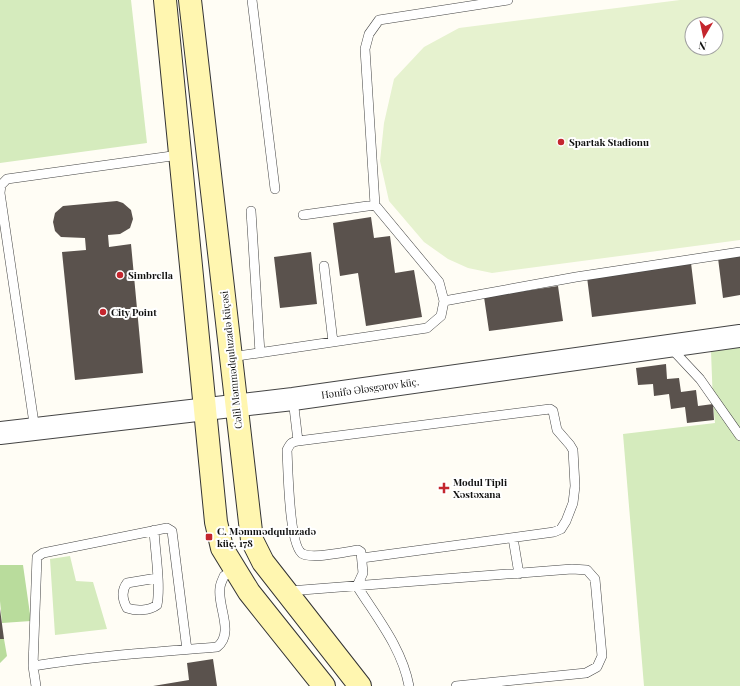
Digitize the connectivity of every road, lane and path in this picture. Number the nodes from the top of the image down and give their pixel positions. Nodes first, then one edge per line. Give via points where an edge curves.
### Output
1 (165, 0) edge
2 (190, 0) edge
3 (252, 0) edge
4 (508, 0) edge
5 (179, 155) junction
6 (275, 189) dead end
7 (375, 205) junction
8 (251, 211) dead end
9 (303, 215) dead end
10 (740, 252) edge
11 (5, 261) edge
12 (324, 266) dead end
13 (444, 301) junction
14 (740, 336) edge
15 (333, 342) junction
16 (667, 345) junction
17 (260, 353) junction
18 (231, 357) junction
19 (293, 399) junction
20 (236, 405) junction
21 (206, 410) junction
22 (35, 430) junction
23 (0, 433) edge
24 (740, 436) edge
25 (298, 441) junction
26 (154, 530) junction
27 (513, 538) junction
28 (362, 558) junction
29 (235, 570) junction
30 (519, 574) junction
31 (157, 578) junction
32 (357, 586) junction
33 (284, 592) junction
34 (260, 605) junction
35 (187, 650) junction
36 (33, 666) junction
37 (36, 686) edge
38 (324, 686) edge
39 (360, 686) edge
40 (409, 686) edge
41 (456, 686) edge

1 - 5 main road
2 - 18 main road, Cəlil Məmmədquluzadə küçəsi
3 - 6 lane
4 - 7 lane via 379,20 368,34 365,49
5 - 11 lane via 7,179 1,185 0,193
5 - 21 main road
7 - 9 lane
7 - 13 lane via 439,282
8 - 17 lane
10 - 13 lane via 576,277
11 - 22 lane
12 - 15 lane
13 - 15 lane via 441,316 427,328
14 - 16 street, Hənifə Ələsgərov küç.
15 - 17 lane
16 - 19 street, Hənifə Ələsgərov küç.
16 - 24 lane via 700,379
17 - 18 lane
18 - 20 main road, Cəlil Məmmədquluzadə küçəsi
19 - 20 street, Hənifə Ələsgərov küç.
19 - 25 lane
20 - 21 street, Hənifə Ələsgərov küç.
20 - 33 main road, Cəlil Məmmədquluzadə küçəsi via 252,540 263,562
21 - 22 street, Hənifə Ələsgərov küç.
21 - 29 main road via 216,522 222,548
22 - 23 street, Hənifə Ələsgərov küç.
25 - 27 lane via 543,410 554,411 557,430 573,450 574,503 561,528 554,532
25 - 28 lane via 293,441 287,450 293,534 297,549 302,554 311,556 358,550
26 - 31 lane
26 - 35 lane via 167,528 172,531
26 - 36 lane via 43,553 37,557
27 - 28 lane
27 - 30 lane
28 - 32 lane via 363,573
29 - 34 main road
29 - 35 lane via 224,576 220,588 225,635 223,643 217,647
30 - 32 lane
30 - 41 lane via 572,569 587,570 595,579 602,656 597,667 586,673
31 - 31 lane via 157,605 153,608 127,608 123,595 127,583
32 - 33 lane
32 - 40 lane via 394,643 406,668
33 - 34 main road
33 - 39 main road, Cəlil Məmmədquluzadə küçəsi
34 - 38 main road
35 - 36 lane via 156,651
36 - 37 lane

